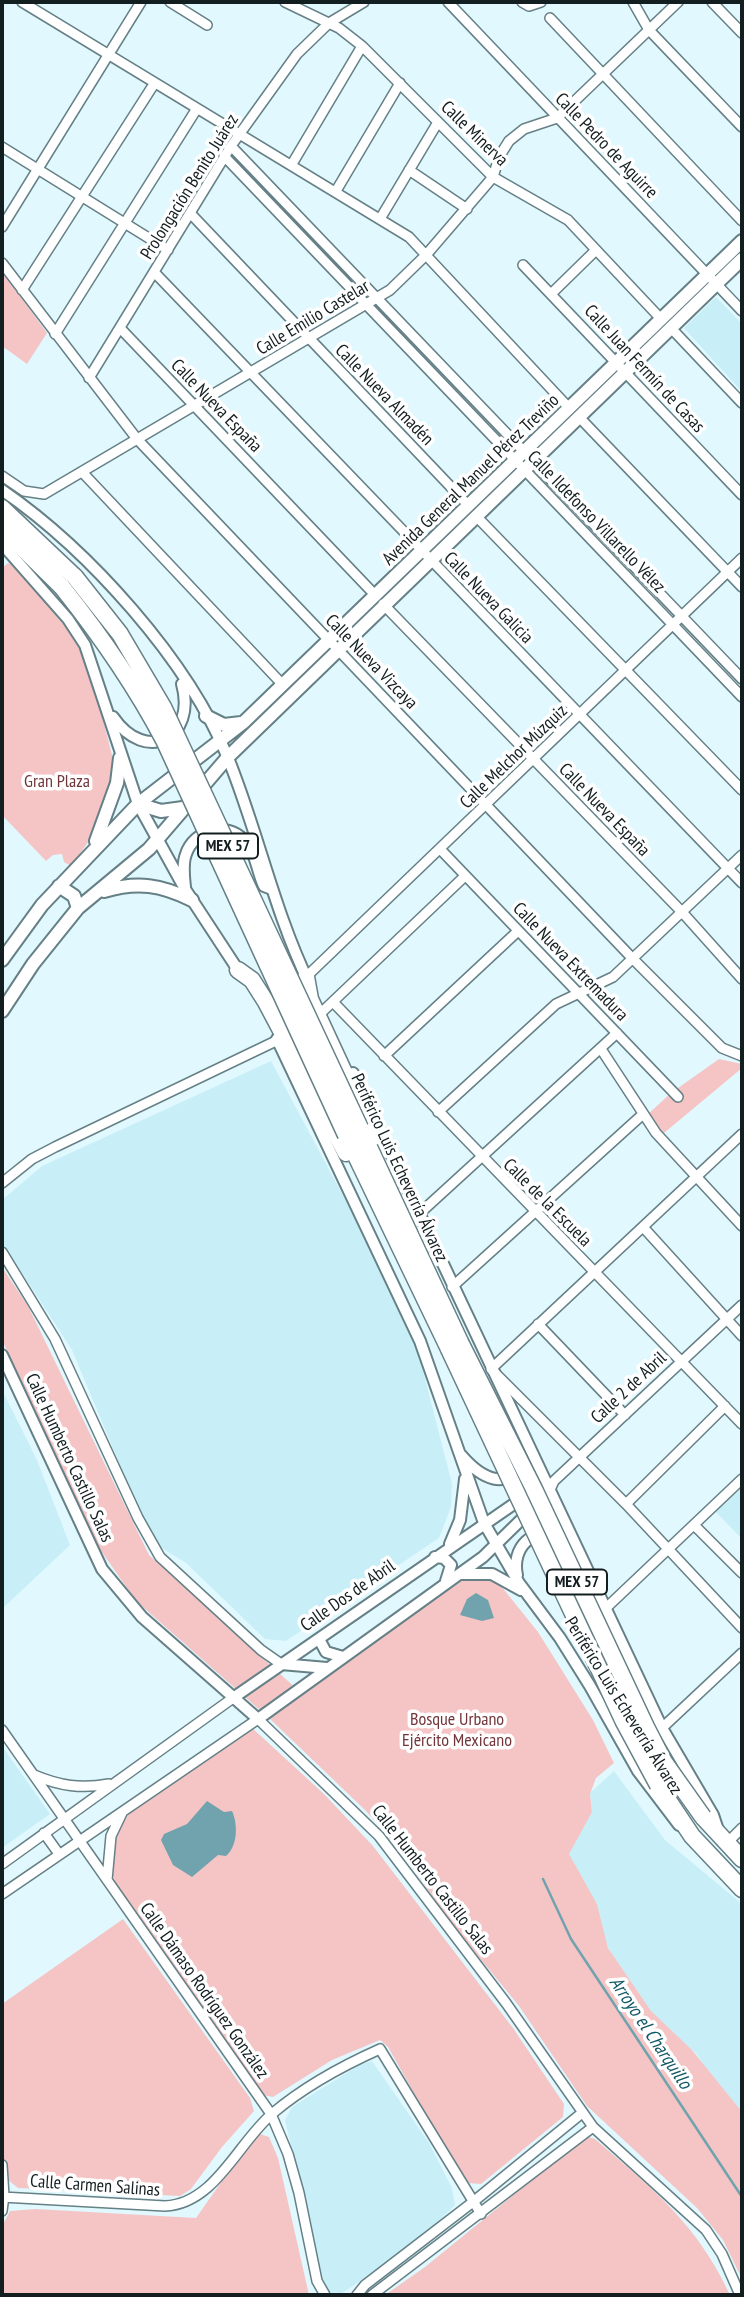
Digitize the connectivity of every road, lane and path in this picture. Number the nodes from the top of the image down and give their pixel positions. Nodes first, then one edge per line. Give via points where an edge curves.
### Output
1 (22, 2) edge
2 (141, 2) edge
3 (170, 2) edge
4 (285, 2) edge
5 (364, 2) edge
6 (448, 2) edge
7 (522, 2) edge
8 (541, 2) edge
9 (633, 2) edge
10 (678, 2) edge
11 (712, 2) edge
12 (550, 18) dead end
13 (329, 23) junction
14 (207, 25) dead end
15 (649, 30) junction
16 (742, 33) edge
17 (362, 46) junction
18 (108, 56) junction
19 (604, 75) junction
20 (400, 83) junction
21 (154, 84) junction
22 (196, 110) junction
23 (557, 118) junction
24 (438, 122) junction
25 (742, 127) edge
26 (240, 134) junction
27 (231, 146) junction
28 (2, 147) edge
29 (224, 156) junction
30 (292, 164) junction
31 (38, 170) junction
32 (409, 170) junction
33 (493, 177) junction
34 (336, 191) junction
35 (81, 197) junction
36 (467, 209) junction
37 (190, 213) junction
38 (380, 219) junction
39 (742, 221) edge
40 (124, 225) junction
41 (2, 227) edge
42 (742, 241) edge
43 (168, 250) junction
44 (596, 250) junction
45 (426, 254) junction
46 (742, 259) edge
47 (2, 263) edge
48 (523, 265) dead end
49 (155, 273) junction
50 (712, 279) junction
51 (22, 290) junction
52 (551, 294) junction
53 (377, 299) junction
54 (366, 305) junction
55 (742, 311) edge
56 (666, 324) junction
57 (121, 329) junction
58 (55, 334) junction
59 (308, 338) junction
60 (620, 368) junction
61 (252, 372) junction
62 (89, 378) junction
63 (742, 403) edge
64 (195, 407) junction
65 (575, 413) junction
66 (137, 439) junction
67 (524, 461) junction
68 (83, 473) junction
69 (2, 476) edge
70 (2, 490) edge
71 (742, 495) edge
72 (2, 508) edge
73 (473, 511) junction
74 (2, 528) edge
75 (610, 542) junction
76 (2, 544) edge
77 (602, 551) junction
78 (426, 556) junction
79 (742, 558) edge
80 (728, 572) junction
81 (69, 582) junction
82 (742, 587) edge
83 (380, 600) junction
84 (682, 616) junction
85 (673, 624) junction
86 (333, 645) junction
87 (627, 671) junction
88 (179, 674) junction
89 (742, 679) edge
90 (284, 685) junction
91 (742, 697) edge
92 (107, 708) junction
93 (580, 715) junction
94 (206, 716) junction
95 (244, 722) junction
96 (220, 742) junction
97 (228, 757) junction
98 (120, 758) junction
99 (533, 760) junction
100 (742, 790) edge
101 (138, 804) junction
102 (486, 805) junction
103 (183, 808) junction
104 (156, 841) junction
105 (440, 849) junction
106 (91, 853) junction
107 (742, 855) edge
108 (728, 868) junction
109 (465, 876) junction
110 (742, 883) edge
111 (59, 886) junction
112 (272, 889) junction
113 (94, 894) junction
114 (188, 895) junction
115 (78, 908) junction
116 (682, 912) junction
117 (519, 931) junction
118 (634, 958) junction
119 (2, 960) edge
120 (238, 970) junction
121 (306, 977) junction
122 (742, 979) edge
123 (579, 991) junction
124 (332, 1002) junction
125 (323, 1011) junction
126 (2, 1012) edge
127 (617, 1033) junction
128 (278, 1041) junction
129 (601, 1049) junction
130 (384, 1056) junction
131 (742, 1056) edge
132 (678, 1097) dead end
133 (438, 1112) junction
134 (642, 1115) junction
135 (353, 1132) junction
136 (742, 1134) edge
137 (481, 1158) junction
138 (357, 1159) junction
139 (696, 1177) junction
140 (2, 1183) edge
141 (390, 1192) junction
142 (533, 1212) junction
143 (419, 1214) junction
144 (742, 1226) edge
145 (643, 1227) junction
146 (2, 1252) edge
147 (593, 1271) junction
148 (452, 1287) junction
149 (742, 1305) edge
150 (727, 1320) junction
151 (538, 1324) junction
152 (742, 1336) edge
153 (454, 1346) junction
154 (2, 1355) edge
155 (682, 1362) junction
156 (491, 1369) junction
157 (725, 1406) junction
158 (625, 1415) junction
159 (742, 1424) edge
160 (518, 1428) junction
161 (457, 1450) junction
162 (580, 1459) junction
163 (465, 1476) junction
164 (742, 1479) edge
165 (549, 1486) junction
166 (626, 1504) junction
167 (484, 1523) junction
168 (694, 1525) junction
169 (496, 1544) junction
170 (449, 1547) junction
171 (669, 1549) junction
172 (435, 1557) junction
173 (586, 1569) junction
174 (742, 1573) edge
175 (459, 1574) junction
176 (445, 1583) junction
177 (519, 1583) junction
178 (527, 1594) junction
179 (605, 1609) junction
180 (742, 1628) edge
181 (319, 1639) junction
182 (742, 1653) edge
183 (343, 1657) junction
184 (281, 1664) junction
185 (328, 1668) junction
186 (233, 1698) junction
187 (258, 1719) junction
188 (662, 1728) junction
189 (2, 1730) edge
190 (33, 1775) junction
191 (111, 1784) junction
192 (124, 1809) junction
193 (64, 1820) junction
194 (742, 1828) edge
195 (44, 1833) junction
196 (692, 1836) junction
197 (78, 1840) junction
198 (724, 1841) junction
199 (59, 1854) junction
200 (742, 1859) edge
201 (2, 1864) edge
202 (107, 1882) junction
203 (742, 1889) edge
204 (2, 1894) edge
205 (582, 2113) junction
206 (271, 2114) junction
207 (593, 2127) junction
208 (2, 2165) edge
209 (3, 2197) edge
210 (473, 2202) junction
211 (2, 2211) edge
212 (481, 2214) junction
213 (325, 2295) edge
214 (358, 2295) edge
215 (372, 2295) edge
216 (740, 2295) edge

1 - 18 street
2 - 18 street
3 - 14 street
4 - 13 street, Calle Minerva
5 - 13 street, Prolongación Benito Juárez
6 - 23 street, Calle Pedro de Aguirre
7 - 8 street via 529,6
9 - 15 street
10 - 15 street, Calle Emilio Castelar
11 - 16 street
12 - 19 street
13 - 17 street, Calle Minerva
13 - 26 street, Prolongación Benito Juárez via 297,54
15 - 19 street, Calle Emilio Castelar
15 - 25 street
17 - 20 street, Calle Minerva
17 - 30 street
18 - 21 street
18 - 31 street
19 - 23 street, Calle Emilio Castelar
19 - 39 street
20 - 24 street, Calle Minerva
20 - 34 street
21 - 22 street
21 - 35 street
22 - 26 street
22 - 40 street
23 - 33 street, Calle Emilio Castelar via 515,135 504,148
23 - 50 street, Calle Pedro de Aguirre
24 - 32 street
24 - 33 street, Calle Minerva
26 - 27 street, Prolongación Benito Juárez
26 - 30 street
27 - 29 street, Prolongación Benito Juárez
27 - 53 street, Calle Ildefonso Villarello Vélez
28 - 31 street
29 - 37 street, Prolongación Benito Juárez
29 - 54 street, Calle Ildefonso Villarello Vélez
30 - 34 street
31 - 35 street
31 - 41 street
32 - 36 street
32 - 38 street
33 - 36 street, Calle Emilio Castelar
33 - 44 street, Calle Minerva via 558,213
34 - 38 street
35 - 40 street
35 - 51 street
36 - 45 street, Calle Emilio Castelar
37 - 43 street, Prolongación Benito Juárez
37 - 59 street, Calle Nueva Almadén
38 - 45 street
40 - 43 street
40 - 58 street
42 - 50 main road, Avenida General Manuel Pérez Treviño
43 - 49 street, Prolongación Benito Juárez
44 - 52 street
44 - 56 street, Calle Minerva
45 - 53 street, Calle Emilio Castelar
45 - 65 street
46 - 50 main road, Avenida General Manuel Pérez Treviño
47 - 51 street, Calle Nueva Vizcaya
48 - 52 street, Calle Juan Fermín de Casas
49 - 57 street, Prolongación Benito Juárez
49 - 61 street, Calle Nueva Galicia
50 - 55 street, Calle Pedro de Aguirre
50 - 56 main road, Avenida General Manuel Pérez Treviño
51 - 58 street, Calle Nueva Vizcaya
52 - 60 street, Calle Juan Fermín de Casas
53 - 54 street, Calle Emilio Castelar
53 - 67 street, Calle Ildefonso Villarello Vélez
54 - 59 street, Calle Emilio Castelar
54 - 67 street, Calle Ildefonso Villarello Vélez
56 - 60 main road, Avenida General Manuel Pérez Treviño
56 - 63 street, Calle Minerva
57 - 62 street, Prolongación Benito Juárez
57 - 64 street, Calle Nueva España
58 - 62 street, Calle Nueva Vizcaya
59 - 61 street, Calle Emilio Castelar
59 - 73 street, Calle Nueva Almadén
60 - 65 main road, Avenida General Manuel Pérez Treviño
60 - 71 street, Calle Juan Fermín de Casas
61 - 64 street, Calle Emilio Castelar
61 - 78 street, Calle Nueva Galicia
62 - 66 street, Calle Nueva Vizcaya
64 - 66 street, Calle Emilio Castelar
64 - 83 street, Calle Nueva España
65 - 67 main road, Avenida General Manuel Pérez Treviño
65 - 80 street
66 - 68 street, Calle Emilio Castelar
66 - 86 street, Calle Nueva Vizcaya
67 - 73 main road, Avenida General Manuel Pérez Treviño
67 - 75 street, Calle Ildefonso Villarello Vélez
67 - 77 street, Calle Ildefonso Villarello Vélez
68 - 69 street, Calle Emilio Castelar via 39,495
68 - 90 street
70 - 88 street via 96,568
72 - 81 highway, Periférico Luis Echeverría Álvarez / MEX 57
73 - 78 main road, Avenida General Manuel Pérez Treviño
73 - 87 street, Calle Nueva Almadén
74 - 81 highway, Periférico Luis Echeverría Álvarez / MEX 57
75 - 77 street
75 - 84 street, Calle Ildefonso Villarello Vélez
76 - 92 street via 85,645
77 - 85 street, Calle Ildefonso Villarello Vélez
78 - 83 main road, Avenida General Manuel Pérez Treviño
78 - 93 street, Calle Nueva Galicia
79 - 80 street, Calle Melchor Múzquiz
80 - 82 street
80 - 84 street, Calle Melchor Múzquiz
81 - 135 highway, Periférico Luis Echeverría Álvarez / MEX 57, bridge via 164,740
83 - 86 main road, Avenida General Manuel Pérez Treviño
83 - 99 street, Calle Nueva España
84 - 85 street, Calle Melchor Múzquiz
84 - 89 street, Calle Ildefonso Villarello Vélez
85 - 87 street, Calle Melchor Múzquiz
85 - 91 street, Calle Ildefonso Villarello Vélez
86 - 90 main road, Avenida General Manuel Pérez Treviño
86 - 97 main road, Avenida General Manuel Pérez Treviño
86 - 102 street, Calle Nueva Vizcaya
87 - 93 street, Calle Melchor Múzquiz
87 - 100 street, Calle Nueva Almadén
88 - 92 street via 185,714 176,730 158,741 132,739
88 - 94 street
90 - 95 main road, Avenida General Manuel Pérez Treviño
92 - 98 street, Periférico Luis Echeverría Álvarez
93 - 99 street, Calle Melchor Múzquiz
93 - 108 street, Calle Nueva Galicia
94 - 95 main road via 224,726
94 - 96 street
95 - 96 main road, Avenida General Manuel Pérez Treviño
96 - 97 street
96 - 101 main road, Avenida General Manuel Pérez Treviño
97 - 103 main road, Avenida General Manuel Pérez Treviño
97 - 112 street
98 - 101 street, Periférico Luis Echeverría Álvarez
98 - 106 main road via 112,801
99 - 102 street, Calle Melchor Múzquiz
99 - 116 street, Calle Nueva España
101 - 103 main road via 161,811
101 - 104 street, Periférico Luis Echeverría Álvarez
101 - 106 main road, Avenida General Manuel Pérez Treviño
102 - 105 street, Calle Melchor Múzquiz
102 - 118 street, Calle Nueva Vizcaya
103 - 104 main road, Avenida General Manuel Pérez Treviño
104 - 113 main road, Avenida General Manuel Pérez Treviño
104 - 114 street, Periférico Luis Echeverría Álvarez
105 - 109 street, Calle Nueva Extremadura
105 - 121 street, Calle Melchor Múzquiz
106 - 111 main road, Avenida General Manuel Pérez Treviño
107 - 108 street
108 - 110 street, Calle Nueva Galicia
108 - 116 street
109 - 117 street, Calle Nueva Extremadura
109 - 124 street
111 - 115 main road via 74,896
111 - 119 main road, Avenida General Manuel Pérez Treviño
112 - 114 street via 264,886 247,843 220,830 197,836 185,855
112 - 121 street
113 - 114 main road via 138,884
113 - 115 main road, Avenida General Manuel Pérez Treviño
114 - 120 street, Periférico Luis Echeverría Álvarez
115 - 126 main road, Avenida General Manuel Pérez Treviño
116 - 118 street
116 - 122 street, Calle Nueva España
117 - 123 street, Calle Nueva Extremadura
117 - 130 street
118 - 123 street via 605,982
118 - 131 street, Calle Nueva Vizcaya via 722,1048
120 - 128 street, Periférico Luis Echeverría Álvarez
120 - 138 highway via 252,980 266,1002 343,1150
121 - 125 street
121 - 141 highway via 310,999 389,1170
123 - 127 street, Calle Nueva Extremadura
123 - 133 street via 556,1004
124 - 125 street
124 - 130 street, Calle de la Escuela
125 - 143 street
127 - 129 street
127 - 132 street, Calle Nueva Extremadura
128 - 140 street via 55,1147
128 - 161 street, Periférico Luis Echeverría Álvarez via 420,1341
129 - 134 street
129 - 137 street
130 - 133 street, Calle de la Escuela
133 - 137 street, Calle de la Escuela
134 - 139 street
134 - 142 street
135 - 138 highway, Periférico Luis Echeverría Álvarez / MEX 57
135 - 141 highway, Periférico Luis Echeverría Álvarez / MEX 57
136 - 139 street
137 - 142 street, Calle de la Escuela
137 - 143 street
138 - 153 highway, Periférico Luis Echeverría Álvarez / MEX 57
139 - 144 street
139 - 145 street
141 - 153 highway, Periférico Luis Echeverría Álvarez / MEX 57
142 - 147 street, Calle de la Escuela
142 - 148 street
143 - 148 street
145 - 147 street
145 - 150 street
146 - 184 street via 55,1339 160,1557
147 - 151 street
147 - 155 street, Calle de la Escuela
148 - 156 street
149 - 150 street, Calle 2 de Abril
150 - 152 street
150 - 155 street, Calle 2 de Abril
151 - 156 street
151 - 158 street
153 - 196 highway, Periférico Luis Echeverría Álvarez / MEX 57, bridge via 624,1722
153 - 198 highway, Periférico Luis Echeverría Álvarez / MEX 57, bridge via 534,1489 664,1762
154 - 186 street, Calle Humberto Castillo Salas via 102,1569 142,1617
155 - 157 street, Calle de la Escuela
155 - 158 street, Calle 2 de Abril
156 - 160 street
156 - 162 street
157 - 159 street, Calle de la Escuela
157 - 166 street
158 - 162 street, Calle 2 de Abril
160 - 161 street via 519,1461 507,1477 492,1479 479,1474
160 - 165 street
161 - 163 street, Periférico Luis Echeverría Álvarez
162 - 165 street, Calle 2 de Abril
162 - 166 street
163 - 167 street, Periférico Luis Echeverría Álvarez
163 - 170 street via 460,1520
164 - 168 street
165 - 167 street, Calle 2 de Abril
165 - 169 street, Calle 2 de Abril
165 - 173 street
166 - 171 street
167 - 169 street, Periférico Luis Echeverría Álvarez
167 - 170 street, Calle Dos de Abril
168 - 171 street
168 - 174 street
169 - 175 street
169 - 177 street, Periférico Luis Echeverría Álvarez
170 - 172 street, Calle Dos de Abril
171 - 179 street
171 - 180 street
172 - 176 street via 451,1565
172 - 181 street, Calle Dos de Abril
173 - 177 street via 555,1538 533,1536 516,1552
173 - 179 street
175 - 176 street
175 - 178 street via 492,1574
176 - 183 street
177 - 178 street, Periférico Luis Echeverría Álvarez
178 - 196 street, Periférico Luis Echeverría Álvarez via 560,1638 661,1805
179 - 188 street
181 - 183 street via 330,1655
181 - 184 street, Calle Dos de Abril
182 - 188 street
183 - 185 street
184 - 185 street
184 - 186 street, Calle Dos de Abril
185 - 187 street
186 - 187 street, Calle Humberto Castillo Salas
186 - 191 street
187 - 192 street
187 - 205 street, Calle Humberto Castillo Salas via 379,1836 506,2003
188 - 198 street
189 - 190 street, Calle Dámaso Rodríguez González
190 - 191 street via 65,1786
190 - 193 street, Calle Dámaso Rodríguez González
191 - 193 street
192 - 197 street
192 - 202 street via 111,1836
193 - 195 street
193 - 197 street, Calle Dámaso Rodríguez González
194 - 198 street
195 - 199 street
195 - 201 street
196 - 203 highway, Periférico Luis Echeverría Álvarez / MEX 57
197 - 199 street
197 - 202 street, Calle Dámaso Rodríguez González
198 - 200 highway, Periférico Luis Echeverría Álvarez / MEX 57
199 - 204 street
202 - 206 street, Calle Dámaso Rodríguez González
205 - 207 street, Calle Humberto Castillo Salas
205 - 210 street
206 - 209 street, Calle Carmen Salinas via 206,2189 188,2203 165,2206
206 - 210 street, Calle Carmen Salinas via 313,2083 380,2049
206 - 213 street, Calle Dámaso Rodríguez González via 288,2154 317,2281
207 - 212 street
207 - 216 street, Calle Humberto Castillo Salas via 706,2230 723,2254
208 - 209 street
209 - 211 street
210 - 212 street
210 - 214 street via 365,2284
212 - 215 street

